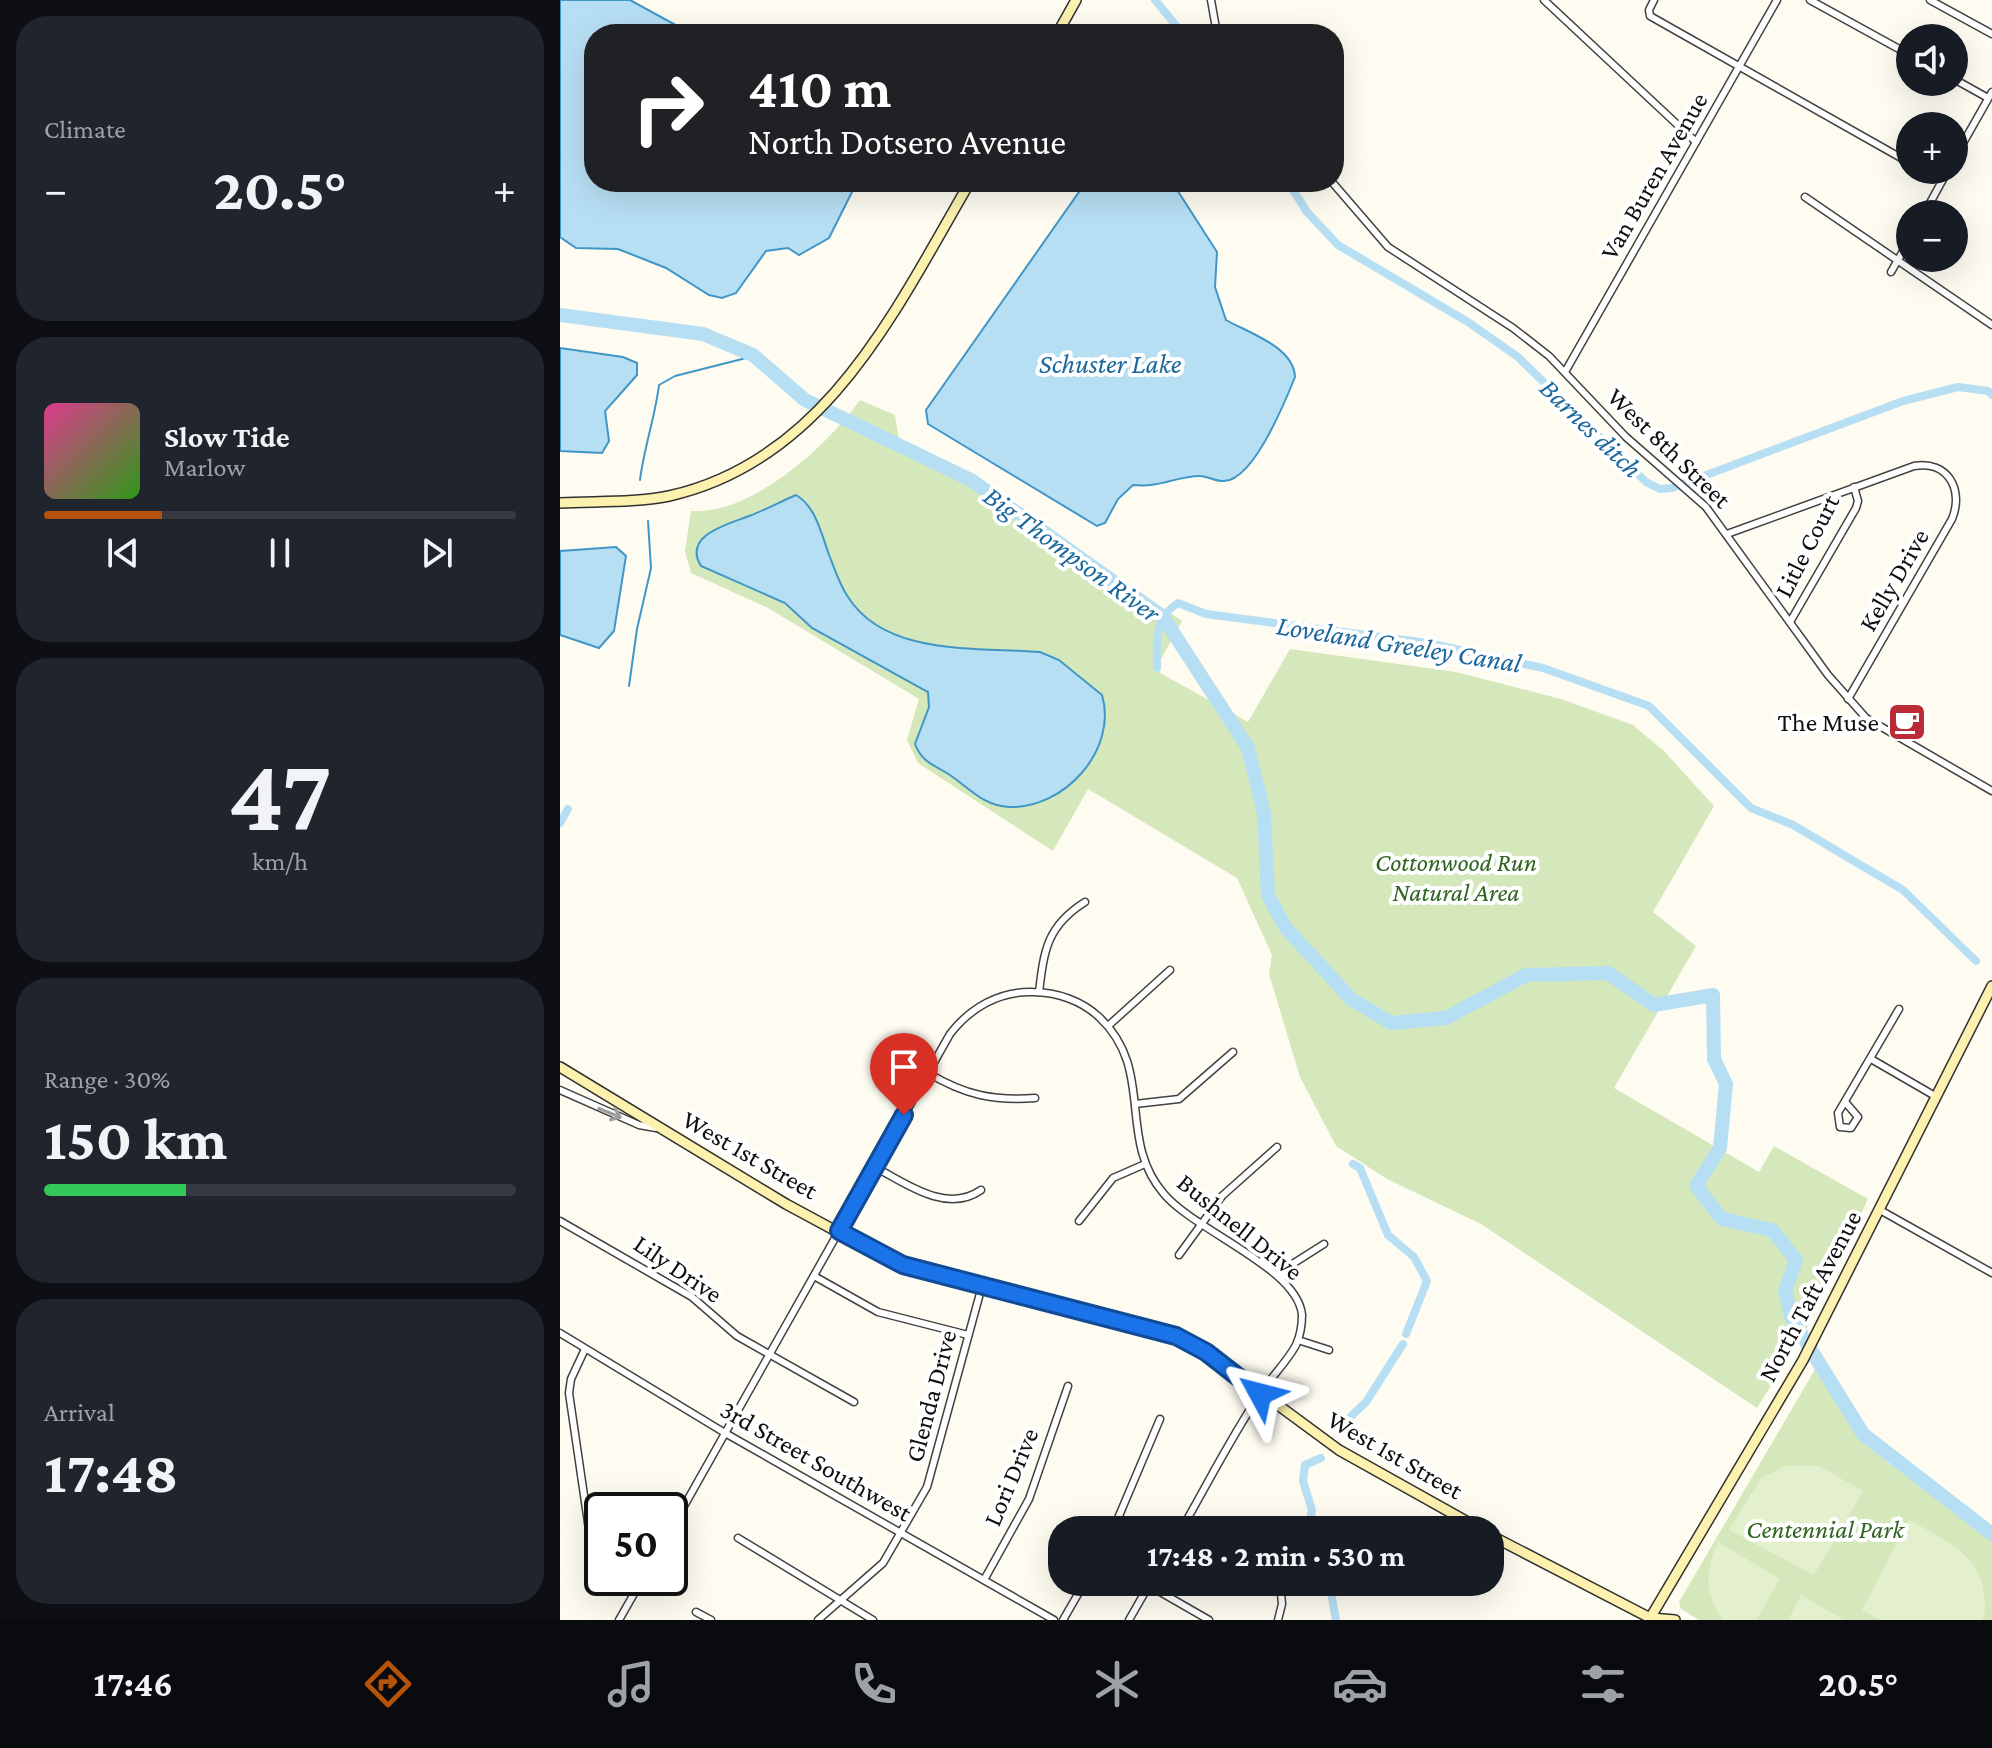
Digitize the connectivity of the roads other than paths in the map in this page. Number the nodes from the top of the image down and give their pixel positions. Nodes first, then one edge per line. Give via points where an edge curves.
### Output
1 (1076, 0) edge
2 (1211, 0) edge
3 (1544, 0) edge
4 (1654, 0) edge
5 (1777, 0) edge
6 (1810, 0) edge
7 (1930, 0) edge
8 (1063, 24) edge
9 (1215, 24) edge
10 (1992, 34) edge
11 (1896, 47) edge
12 (1739, 67) junction
13 (1968, 85) edge
14 (1990, 95) edge
15 (1968, 134) edge
16 (1696, 142) junction
17 (1896, 155) edge
18 (964, 192) edge
19 (1340, 192) edge
20 (1805, 197) dead end
21 (1896, 260) edge
22 (1896, 264) edge
23 (1891, 272) dead end
24 (1914, 272) edge
25 (1992, 325) edge
26 (1565, 372) junction
27 (1854, 487) junction
28 (560, 503) edge
29 (1727, 534) junction
30 (1790, 622) junction
31 (1848, 699) junction
32 (1992, 791) edge
33 (1085, 902) dead end
34 (1170, 970) dead end
35 (1992, 986) edge
36 (1039, 992) junction
37 (1899, 1009) dead end
38 (1108, 1026) junction
39 (1233, 1052) dead end
40 (1871, 1059) junction
41 (560, 1067) edge
42 (928, 1073) junction
43 (560, 1090) edge
44 (1935, 1096) junction
45 (1035, 1098) dead end
46 (1846, 1103) dead end
47 (1135, 1104) junction
48 (663, 1130) junction
49 (1277, 1147) dead end
50 (1145, 1164) junction
51 (875, 1167) junction
52 (981, 1190) dead end
53 (1880, 1210) junction
54 (560, 1221) edge
55 (1079, 1221) dead end
56 (1202, 1225) junction
57 (839, 1231) junction
58 (1324, 1244) dead end
59 (1179, 1255) dead end
60 (1992, 1273) edge
61 (814, 1276) junction
62 (1281, 1279) junction
63 (982, 1286) junction
64 (560, 1333) edge
65 (968, 1335) junction
66 (1298, 1340) junction
67 (585, 1349) junction
68 (1329, 1350) dead end
69 (770, 1355) junction
70 (1068, 1386) dead end
71 (1260, 1394) junction
72 (854, 1402) dead end
73 (1160, 1419) dead end
74 (725, 1433) junction
75 (584, 1495) edge
76 (688, 1499) edge
77 (1119, 1516) edge
78 (1189, 1516) edge
79 (1457, 1516) edge
80 (902, 1533) junction
81 (738, 1538) dead end
82 (1504, 1542) edge
83 (984, 1580) junction
84 (633, 1596) edge
85 (1077, 1596) edge
86 (1142, 1596) edge
87 (1169, 1596) edge
88 (1281, 1596) edge
89 (838, 1600) junction
90 (696, 1612) dead end
91 (1651, 1619) edge
92 (619, 1620) edge
93 (711, 1620) edge
94 (818, 1620) edge
95 (873, 1620) edge
96 (1054, 1620) edge
97 (1063, 1620) edge
98 (1129, 1620) edge
99 (1209, 1620) edge
100 (1278, 1620) edge
101 (1675, 1620) edge

1 - 8 main road
2 - 9 street
3 - 16 street
4 - 12 street via 1650,16
5 - 12 street, Van Buren Avenue
6 - 11 street
7 - 10 street
12 - 16 street, Van Buren Avenue
12 - 17 street
13 - 14 street
14 - 15 street
16 - 26 street, Van Buren Avenue
18 - 28 main road via 861,363 804,427 746,467 695,488 667,496
19 - 26 street, West 8th Street via 1399,256 1513,328
20 - 21 street
22 - 23 street
24 - 25 street
26 - 29 street, West 8th Street
27 - 29 street
27 - 30 street, Litle Court via 1858,503
27 - 31 street, Kelly Drive via 1918,465 1949,477 1958,498 1952,519
29 - 30 street, West 8th Street
30 - 31 street, West 8th Street
31 - 32 street, West 8th Street via 1866,718
33 - 36 street via 1064,915 1052,934
34 - 38 street
35 - 44 main road, North Taft Avenue
36 - 38 street, Bushnell Drive via 1071,999
36 - 42 street via 1000,997 967,1015
37 - 40 street
38 - 47 street, Bushnell Drive via 1130,1061
39 - 47 street via 1179,1099
40 - 44 street
40 - 46 street
41 - 48 main road, West 1st Street
42 - 45 street via 981,1097
42 - 51 street
43 -> 48 street via 639,1125
44 - 53 main road, North Taft Avenue
47 - 50 street, Bushnell Drive
48 - 57 main road, West 1st Street
49 - 56 street via 1222,1196
50 - 55 street via 1113,1178
50 - 56 street, Bushnell Drive via 1163,1194
51 - 52 street via 912,1187 954,1200
51 - 57 street
53 - 60 street
53 - 91 main road, North Taft Avenue via 1803,1360
54 - 69 street, Lily Drive via 692,1297 737,1336
56 - 59 street
56 - 62 street, Bushnell Drive
57 - 61 street
57 - 63 main road, West 1st Street via 903,1265
58 - 62 street via 1294,1263
61 - 65 street via 878,1312
61 - 69 street
62 - 66 street, Bushnell Drive via 1300,1307
63 - 65 street, Glenda Drive
63 - 71 main road, West 1st Street via 1176,1336
64 - 67 street, 3rd Street Southwest
65 - 80 street, Glenda Drive via 933,1472
66 - 68 street
66 - 71 street
67 - 74 street, 3rd Street Southwest
67 - 75 street via 569,1393
69 - 72 street, Lily Drive
69 - 74 street
70 - 83 street, Lori Drive via 1029,1499
71 - 78 street
71 - 79 main road, West 1st Street via 1339,1450
73 - 77 street
74 - 76 street
74 - 80 street, 3rd Street Southwest
80 - 83 street, 3rd Street Southwest
80 - 89 street, Glenda Drive via 883,1563
81 - 89 street
82 - 91 main road
83 - 96 street, 3rd Street Southwest
84 - 92 street
85 - 97 street
86 - 98 street
87 - 99 street
88 - 100 street
89 - 94 street, Glenda Drive
89 - 95 street
90 - 93 street
91 - 101 main road

